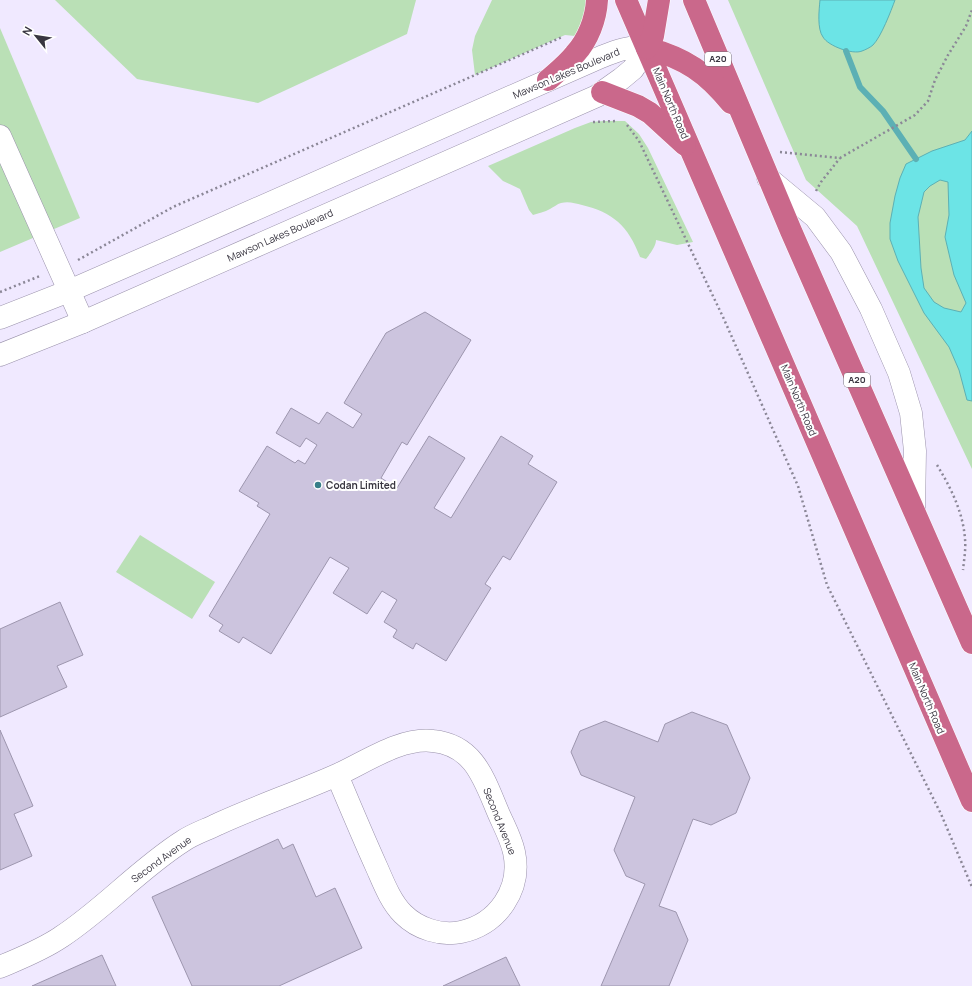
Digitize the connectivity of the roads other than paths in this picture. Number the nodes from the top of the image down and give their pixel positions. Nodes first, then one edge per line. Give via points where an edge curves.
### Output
1 (597, 0) edge
2 (626, 0) edge
3 (659, 0) edge
4 (694, 0) edge
5 (647, 48) junction
6 (548, 80) junction
7 (602, 92) junction
8 (743, 117) junction
9 (0, 136) edge
10 (690, 149) junction
11 (768, 178) junction
12 (68, 291) junction
13 (0, 318) edge
14 (83, 322) junction
15 (0, 355) edge
16 (914, 510) junction
17 (972, 643) edge
18 (337, 775) junction
19 (972, 801) edge
20 (0, 967) edge

1 - 6 highway via 596,11 582,46
2 - 5 highway, Main North Road
3 - 5 highway via 653,36
4 - 8 highway, A20
5 - 6 street, Mawson Lakes Boulevard via 617,50
5 - 7 street, Mawson Lakes Boulevard via 633,69
5 - 8 highway via 674,56 703,74 716,84
5 - 10 highway, Main North Road
6 - 12 street, Mawson Lakes Boulevard
7 - 10 highway via 650,113
7 - 14 street, Mawson Lakes Boulevard
8 - 11 highway, A20
9 - 12 street
10 - 19 highway, Main North Road
11 - 16 highway, A20
11 - 16 street via 815,217 841,252 871,309 899,373 911,412 915,451
12 - 13 street, Mawson Lakes Boulevard
12 - 14 street
14 - 15 street, Mawson Lakes Boulevard
16 - 17 highway, A20
18 - 18 street, Second Avenue via 408,742 435,741 447,744 469,756 480,770 513,849 515,875 512,889 501,908 489,920 478,926 455,933 429,930 403,914 388,893
18 - 20 street, Second Avenue via 230,818 185,840 146,867 60,938

